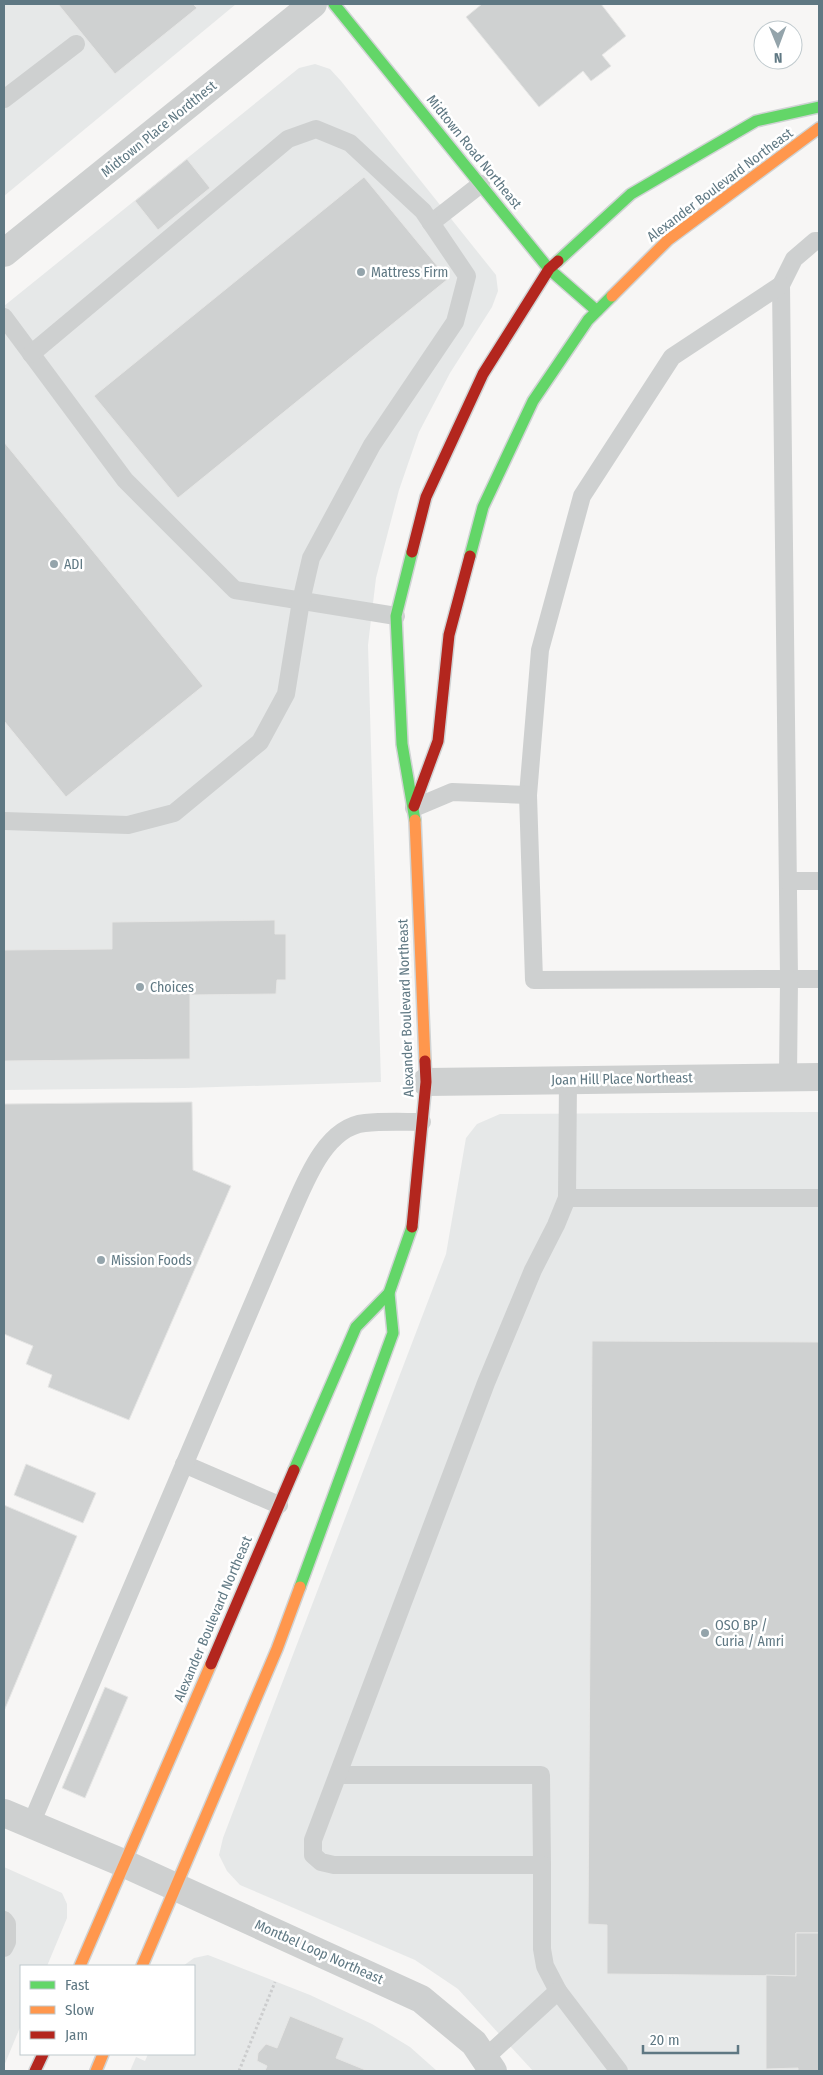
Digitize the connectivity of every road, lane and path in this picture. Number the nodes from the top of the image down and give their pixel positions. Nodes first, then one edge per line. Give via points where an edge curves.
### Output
1 (313, 4) edge
2 (334, 4) edge
3 (76, 44) dead end
4 (4, 99) edge
5 (819, 107) edge
6 (819, 128) edge
7 (480, 184) junction
8 (431, 223) junction
9 (818, 239) edge
10 (4, 253) edge
11 (549, 269) junction
12 (781, 285) junction
13 (597, 311) junction
14 (4, 317) edge
15 (31, 354) junction
16 (301, 601) junction
17 (396, 616) junction
18 (528, 795) junction
19 (414, 808) junction
20 (4, 821) edge
21 (788, 881) junction
22 (819, 881) edge
23 (789, 979) junction
24 (819, 979) edge
25 (788, 1077) junction
26 (819, 1077) edge
27 (568, 1080) junction
28 (426, 1082) junction
29 (422, 1122) junction
30 (567, 1198) junction
31 (819, 1198) edge
32 (388, 1293) junction
33 (184, 1464) junction
34 (279, 1505) junction
35 (338, 1775) junction
36 (4, 1813) edge
37 (31, 1824) junction
38 (124, 1864) junction
39 (542, 1865) junction
40 (177, 1888) junction
41 (4, 1920) edge
42 (4, 1948) edge
43 (80, 1965) edge
44 (142, 1965) edge
45 (275, 1982) dead end
46 (558, 1991) junction
47 (43, 2055) edge
48 (103, 2055) edge
49 (489, 2065) edge
50 (35, 2071) edge
51 (96, 2071) edge
52 (238, 2071) edge
53 (619, 2071) edge

1 - 10 street, Midtown Place Nordthest
2 - 7 street, Midtown Road Northeast
3 - 4 lane
5 - 11 street, Alexander Boulevard Northeast via 756,121 630,194
6 - 13 street, Alexander Boulevard Northeast via 668,240
7 - 8 lane
7 - 11 street, Midtown Road Northeast
8 - 15 lane via 423,211 350,143 316,129 288,139
8 - 16 lane via 467,276 455,322 372,445 311,558
9 - 12 lane via 794,259
11 - 13 street, Midtown Road Northeast
11 - 17 street, Alexander Boulevard Northeast via 483,374 426,497
12 - 18 lane via 672,357 582,496 540,650
12 - 21 lane
13 - 19 street, Alexander Boulevard Northeast via 533,401 483,507 449,635 438,741
14 - 15 lane
15 - 16 lane via 125,480 235,590
16 - 17 lane
16 - 20 lane via 286,694 260,742 174,813 128,825
17 - 19 street, Alexander Boulevard Northeast via 402,744
18 - 19 lane via 452,792
18 - 23 lane via 534,980
19 - 28 street, Alexander Boulevard Northeast
21 - 22 lane
21 - 23 lane
23 - 24 lane
23 - 25 lane
25 - 26 street, Joan Hill Place Northeast
25 - 27 street, Joan Hill Place Northeast
27 - 28 street, Joan Hill Place Northeast
27 - 30 lane
28 - 29 street, Alexander Boulevard Northeast
29 - 32 street, Alexander Boulevard Northeast via 411,1233
29 - 33 lane via 363,1123 347,1128 319,1154
30 - 31 lane
30 - 35 lane via 486,1383
32 - 34 street, Alexander Boulevard Northeast via 356,1328
32 - 40 street, Alexander Boulevard Northeast via 393,1333 277,1649
33 - 34 lane
33 - 37 lane
34 - 38 street, Alexander Boulevard Northeast
35 - 39 lane via 541,1775
35 - 39 lane via 313,1840 314,1855 321,1862
36 - 37 street, Montbel Loop Northeast
37 - 38 street, Montbel Loop Northeast
38 - 40 street, Montbel Loop Northeast
38 - 43 street, Alexander Boulevard Northeast
39 - 46 lane via 542,1950 545,1966
40 - 44 street, Alexander Boulevard Northeast
40 - 49 street, Montbel Loop Northeast via 421,1998 474,2043
41 - 42 lane via 7,1924
45 - 52 path
46 - 49 lane
46 - 53 lane
47 - 50 street
48 - 51 street

